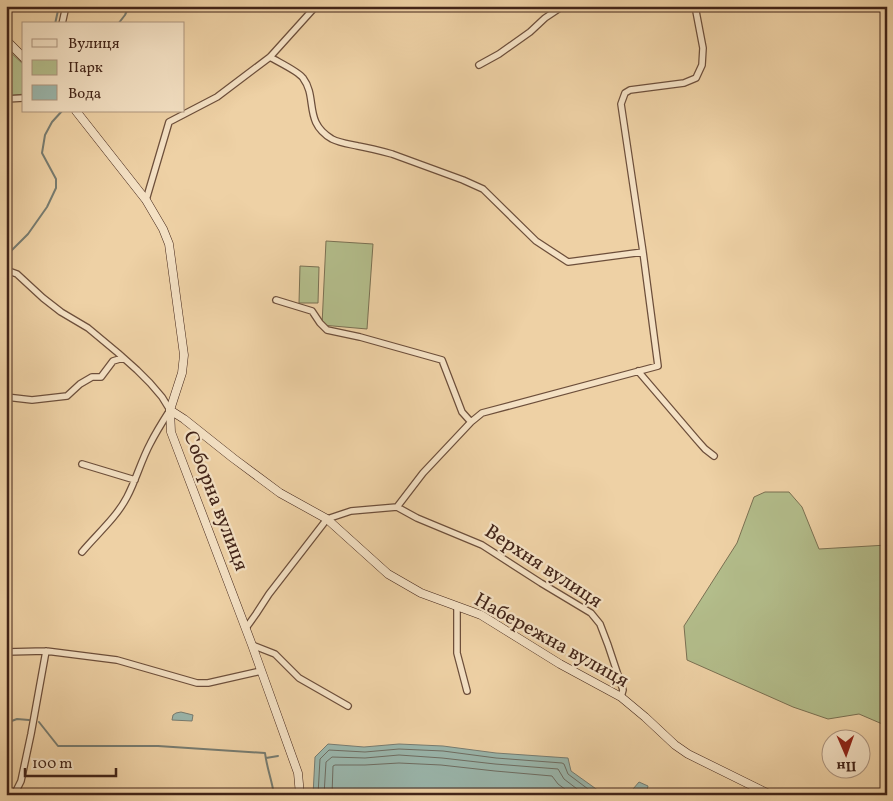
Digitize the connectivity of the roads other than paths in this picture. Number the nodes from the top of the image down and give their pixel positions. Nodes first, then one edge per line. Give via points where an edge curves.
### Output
1 (66, 6) edge
2 (316, 6) edge
3 (563, 6) edge
4 (695, 6) edge
5 (62, 22) edge
6 (6, 40) edge
7 (22, 56) edge
8 (270, 57) junction
9 (479, 65) dead end
10 (22, 98) edge
11 (6, 99) edge
12 (77, 112) edge
13 (146, 200) junction
14 (643, 252) junction
15 (6, 270) edge
16 (276, 300) dead end
17 (123, 358) junction
18 (638, 371) junction
19 (6, 397) edge
20 (170, 410) junction
21 (471, 422) junction
22 (714, 456) dead end
23 (82, 464) dead end
24 (136, 480) junction
25 (397, 507) junction
26 (327, 520) junction
27 (82, 552) dead end
28 (457, 607) junction
29 (246, 628) junction
30 (252, 645) junction
31 (46, 651) junction
32 (6, 652) edge
33 (261, 671) junction
34 (467, 691) dead end
35 (620, 697) junction
36 (348, 706) dead end
37 (14, 795) edge
38 (300, 795) edge
39 (771, 795) edge

1 - 5 street
2 - 8 street
3 - 9 street
4 - 14 street via 703,48 702,65 696,78 684,83 630,90 625,93 621,104
6 - 7 street
8 - 13 street via 217,97 169,122
8 - 14 street via 302,76 309,89 316,122 332,139 392,154 483,189 536,241 568,262
10 - 11 street
12 - 13 street, Соборна вулиця
13 - 20 street, Соборна вулиця via 169,244 184,347 182,373
14 - 18 street via 658,366
15 - 17 street via 17,274 43,298 88,328
16 - 21 street via 312,311 327,330 442,360 462,412
17 - 19 street via 113,361 101,377 92,377 67,396 32,400
17 - 20 street via 162,397
18 - 21 street via 482,413
18 - 22 street
20 - 24 street via 149,445
20 - 26 street, Набережна вулиця via 280,493
20 - 29 street, Соборна вулиця via 174,441
21 - 25 street via 423,473
23 - 24 street
24 - 27 street via 118,510
25 - 26 street via 351,511
25 - 35 street, Верхня вулиця via 482,545 591,613 600,624 624,690
26 - 28 street, Набережна вулиця via 388,574 420,593
26 - 29 street
28 - 34 street via 457,653
28 - 35 street, Набережна вулиця via 481,615
29 - 30 street, Соборна вулиця
30 - 33 street, Соборна вулиця
30 - 36 street via 275,654 299,678
31 - 32 street
31 - 33 street via 117,660 197,683
31 - 37 street via 21,781
33 - 38 street, Соборна вулиця via 298,772
35 - 39 street, Набережна вулиця via 688,754

